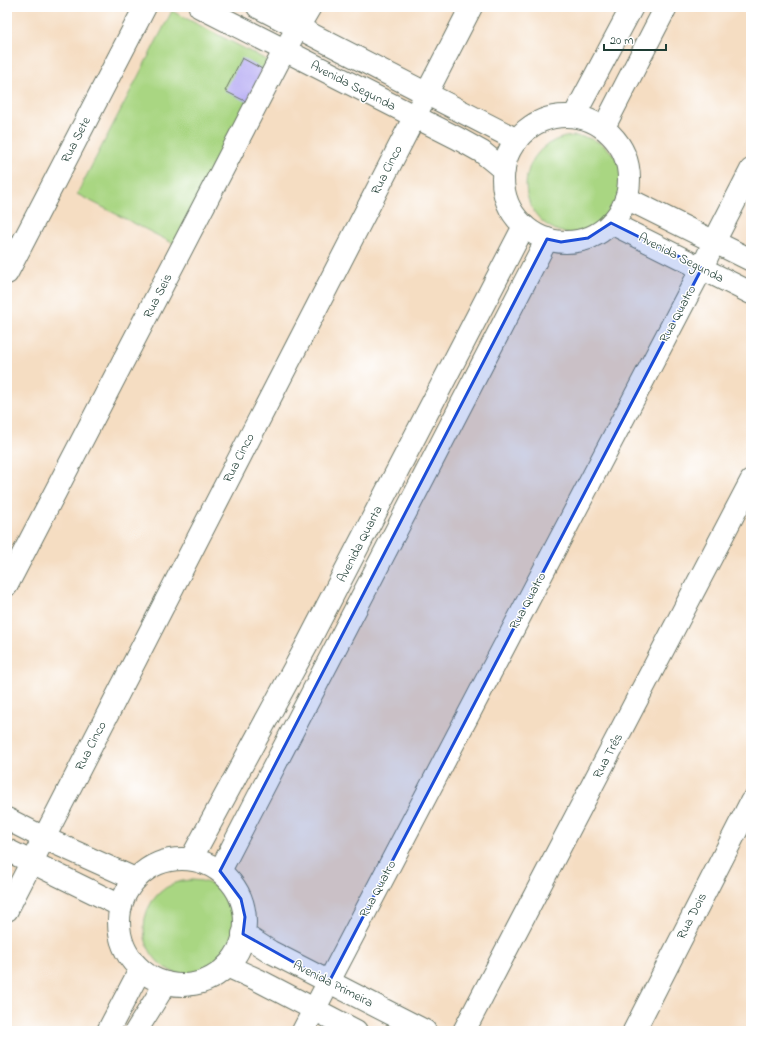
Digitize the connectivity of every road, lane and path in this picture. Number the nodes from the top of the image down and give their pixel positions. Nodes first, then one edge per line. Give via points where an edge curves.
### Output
1 (145, 7) edge
2 (200, 7) edge
3 (258, 7) edge
4 (310, 7) edge
5 (471, 7) edge
6 (632, 7) edge
7 (666, 7) edge
8 (299, 29) junction
9 (284, 51) junction
10 (426, 92) junction
11 (574, 116) junction
12 (414, 117) junction
13 (604, 127) junction
14 (517, 140) junction
15 (504, 170) junction
16 (751, 170) edge
17 (626, 198) junction
18 (612, 223) junction
19 (524, 226) junction
20 (547, 239) junction
21 (714, 242) junction
22 (751, 260) edge
23 (702, 268) junction
24 (7, 273) edge
25 (751, 293) edge
26 (751, 482) edge
27 (7, 585) edge
28 (751, 802) edge
29 (7, 819) edge
30 (44, 838) junction
31 (7, 850) edge
32 (191, 859) junction
33 (31, 862) junction
34 (220, 872) junction
35 (135, 879) junction
36 (121, 906) junction
37 (7, 910) edge
38 (243, 934) junction
39 (227, 966) junction
40 (140, 970) junction
41 (329, 982) junction
42 (166, 984) junction
43 (314, 1010) junction
44 (108, 1031) edge
45 (136, 1031) edge
46 (303, 1031) edge
47 (356, 1031) edge
48 (425, 1031) edge
49 (464, 1031) edge
50 (634, 1031) edge

1 - 24 street, Rua Sete
2 - 9 street, Avenida Segunda
3 - 8 street, Avenida Segunda
4 - 8 street, Rua Seis
5 - 10 street, Rua Cinco
6 - 11 street
7 - 13 street
8 - 9 street, Rua Seis
8 - 10 street, Avenida Segunda
9 - 12 street, Avenida Segunda
9 - 27 street, Rua Seis
10 - 12 street, Rua Cinco
10 - 14 street, Avenida Segunda
11 - 13 street via 589,119
11 - 14 street via 548,118 531,127
12 - 15 street, Avenida Segunda via 482,152
12 - 30 street, Rua Cinco
13 - 17 street via 618,142 626,159 630,179
14 - 15 street via 506,159
15 - 19 street via 507,201
16 - 21 street, Rua Quatro
17 - 18 street
17 - 21 street
18 - 20 street via 588,238 561,242
18 - 23 street, Avenida Segunda
19 - 20 street
19 - 32 street, Avenida Quarta via 308,643
20 - 34 street, Avenida Quarta
21 - 22 street
21 - 23 street, Rua Quatro
23 - 25 street, Avenida Segunda
23 - 41 street, Rua Quatro
26 - 49 street, Rua Três
28 - 50 street, Rua Dois
29 - 30 street
30 - 33 street, Rua Cinco
30 - 35 street
31 - 33 street
32 - 34 street
32 - 35 street via 161,862
33 - 36 street
33 - 37 street, Rua Cinco
34 - 38 street via 232,884 241,899 245,917
35 - 36 street
36 - 40 street via 118,923 121,940 128,956
38 - 39 street via 240,946
38 - 41 street, Avenida Primeira via 271,952
39 - 42 street via 199,983
39 - 43 street
40 - 42 street
40 - 44 street
41 - 43 street, Rua Quatro
41 - 48 street, Avenida Primeira
42 - 45 street
43 - 46 street, Rua Quatro
43 - 47 street

